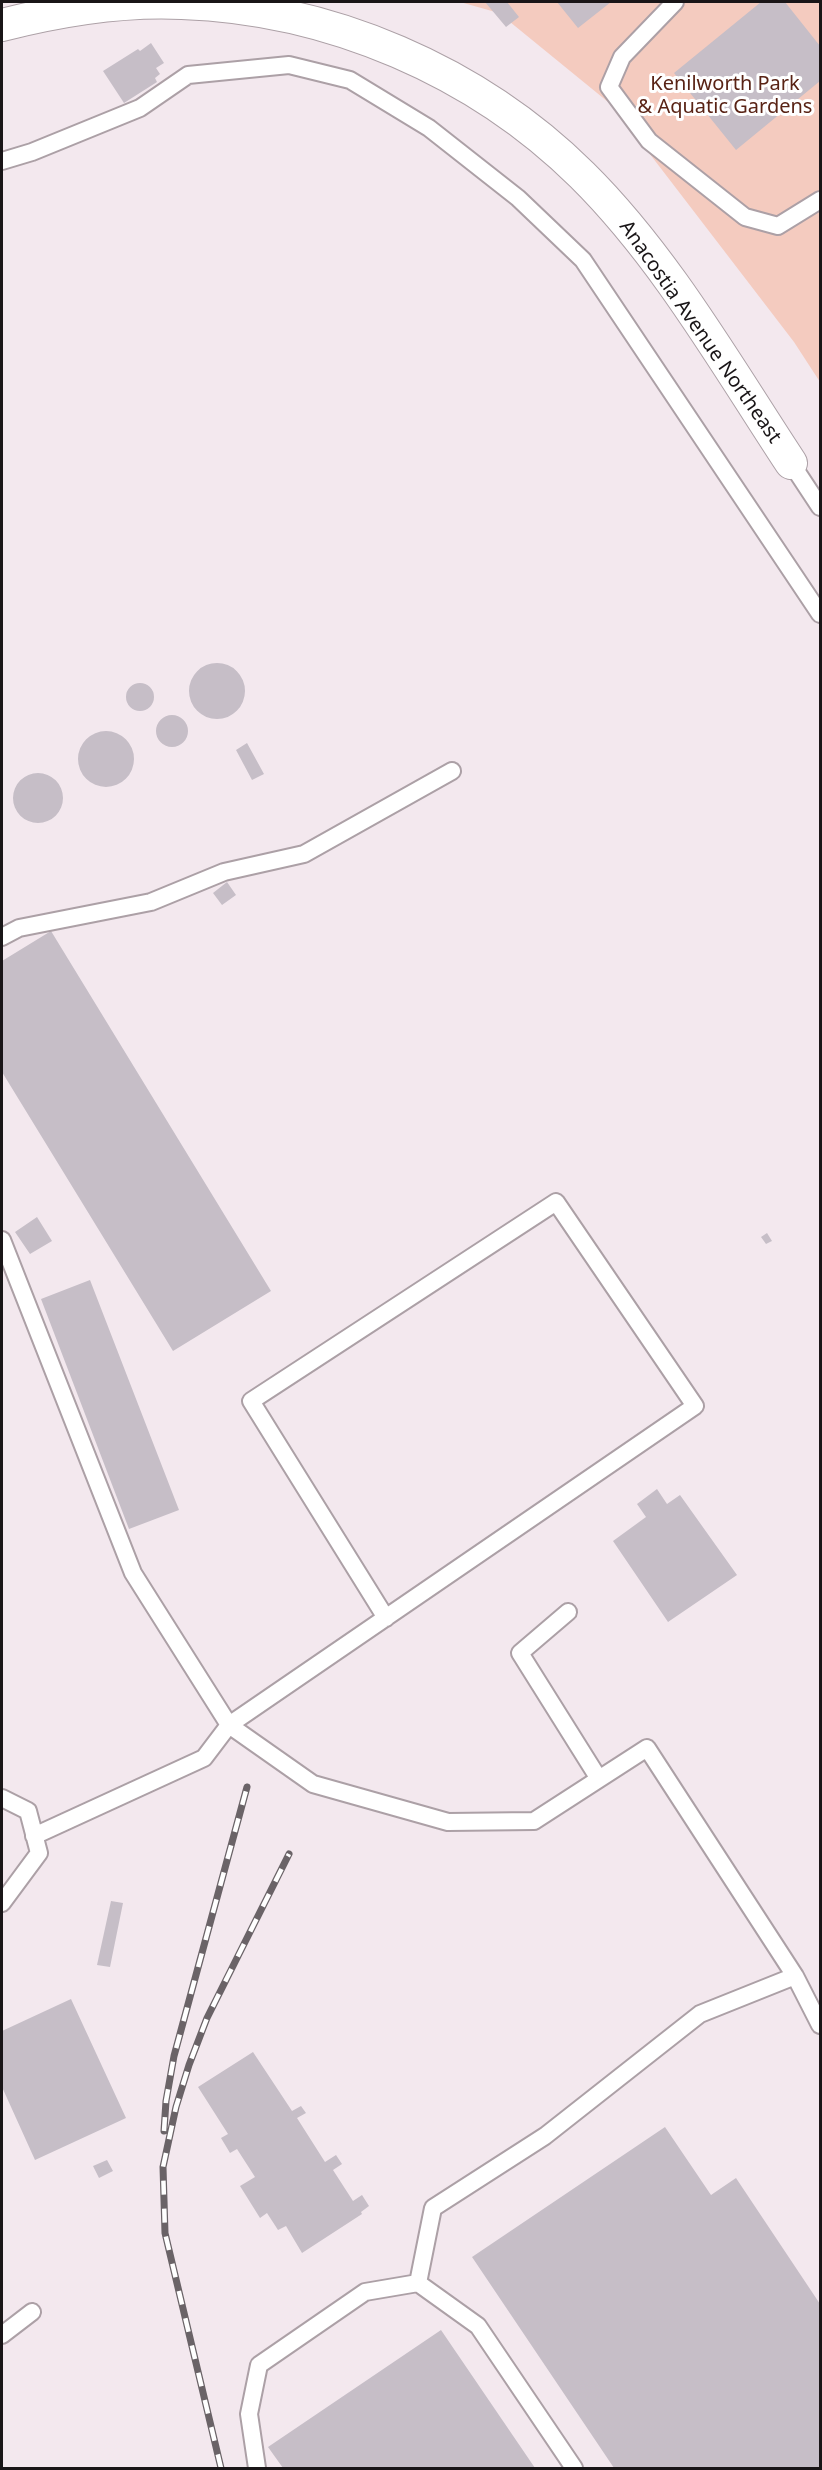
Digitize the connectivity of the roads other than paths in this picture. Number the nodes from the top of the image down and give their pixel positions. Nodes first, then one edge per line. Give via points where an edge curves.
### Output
1 (675, 2) edge
2 (2, 25) edge
3 (2, 161) edge
4 (820, 200) edge
5 (791, 463) joint
6 (820, 507) edge
7 (820, 614) edge
8 (452, 771) dead end
9 (2, 937) edge
10 (2, 1240) edge
11 (568, 1612) dead end
12 (386, 1618) junction
13 (230, 1725) junction
14 (599, 1779) junction
15 (2, 1798) edge
16 (34, 1836) junction
17 (2, 1903) edge
18 (795, 1976) junction
19 (820, 2025) edge
20 (418, 2283) junction
21 (32, 2312) dead end
22 (2, 2335) edge
23 (257, 2469) edge
24 (574, 2469) edge

1 - 4 lane via 622,57 609,87 649,141 745,217 778,226
2 - 5 street, Anacostia Avenue Northeast via 90,7 212,5 273,13 333,28 442,72 515,118 561,155 602,196 683,300
3 - 7 lane via 140,108 188,75 290,65 350,80 438,135 518,198 583,260
5 - 6 lane, Anacostia Avenue Northeast
8 - 9 lane via 304,854 225,872 151,902 19,928
10 - 13 lane via 133,1573
11 - 14 lane via 520,1653
12 - 12 lane via 695,1406 556,1202 251,1401
12 - 13 lane
13 - 14 lane via 313,1784 448,1822 534,1821
13 - 16 lane via 204,1758
14 - 18 lane via 647,1748
15 - 16 lane via 28,1811
16 - 17 lane via 39,1853
18 - 19 lane
18 - 20 lane via 700,2014 544,2136 434,2208
20 - 23 lane via 365,2292 259,2365 249,2414
20 - 24 lane via 478,2326
21 - 22 lane

